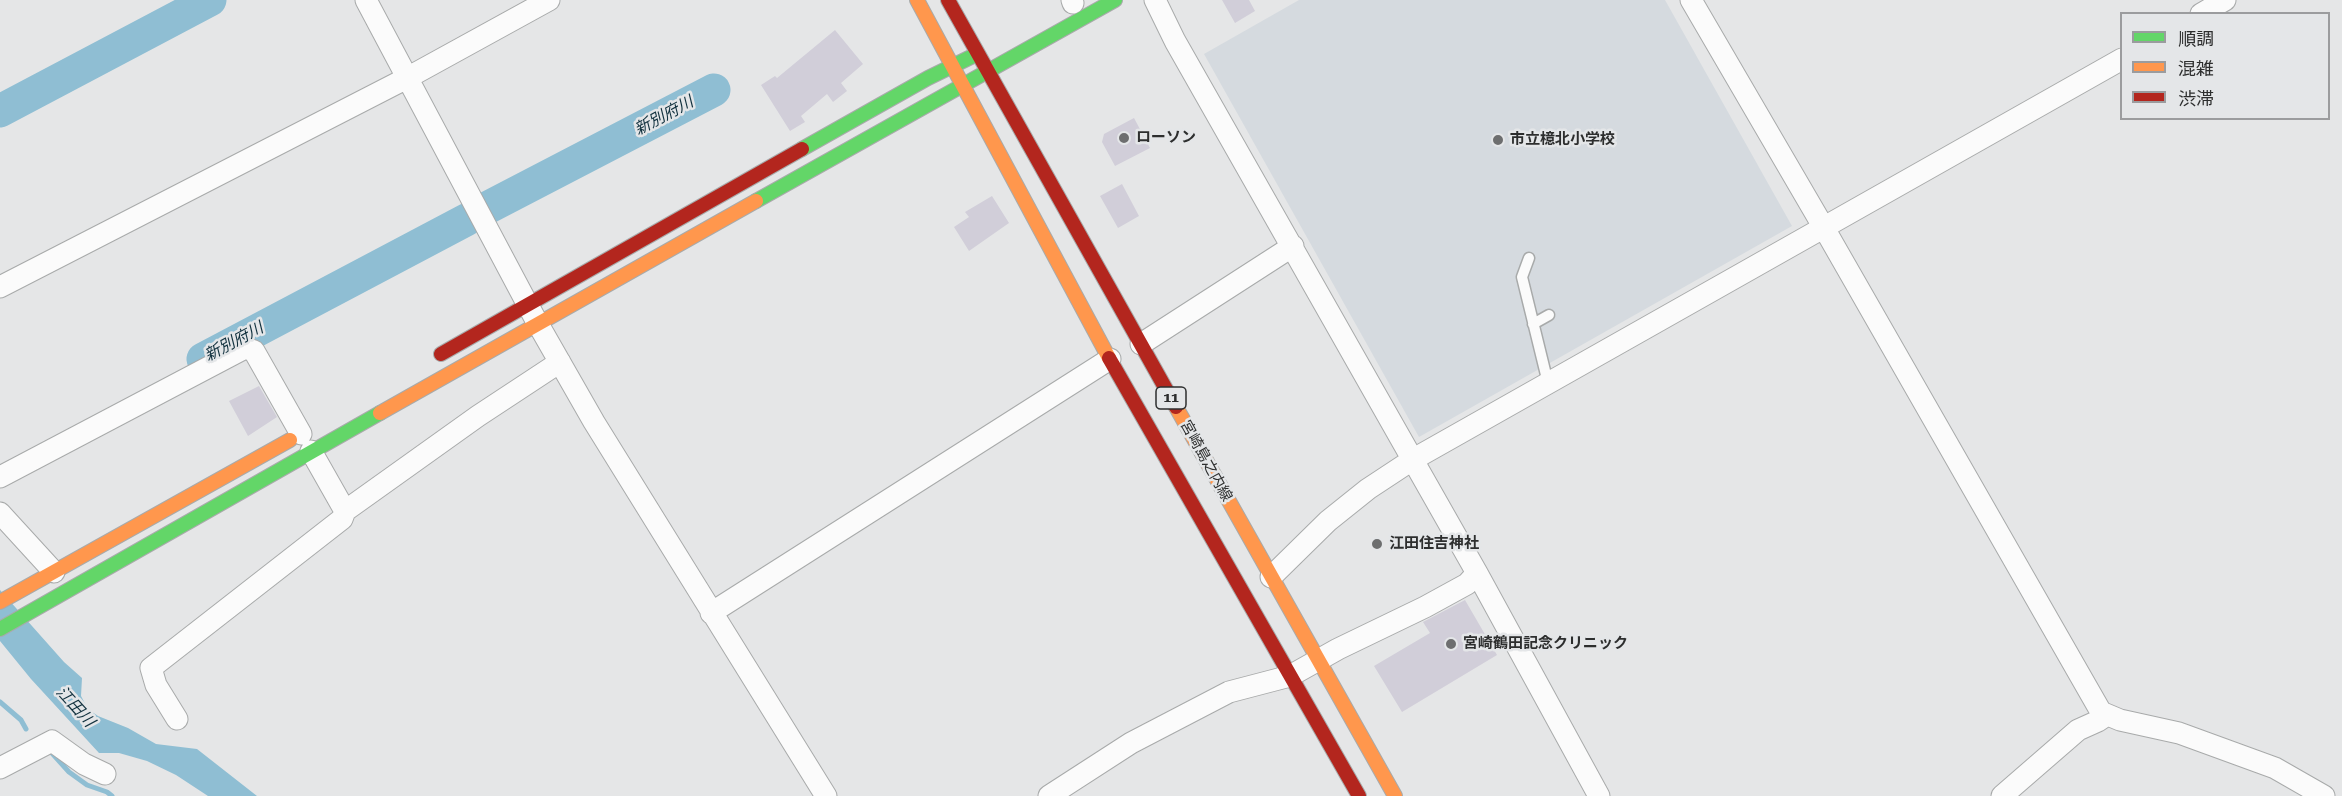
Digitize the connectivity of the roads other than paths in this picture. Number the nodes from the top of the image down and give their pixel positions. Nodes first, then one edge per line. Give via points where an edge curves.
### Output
1 (366, 0) edge
2 (549, 0) edge
3 (917, 0) edge
4 (948, 0) edge
5 (1115, 0) edge
6 (1155, 0) edge
7 (1691, 0) edge
8 (2225, 0) edge
9 (2204, 12) edge
10 (982, 51) junction
11 (2120, 60) edge
12 (954, 66) junction
13 (987, 71) junction
14 (406, 78) junction
15 (964, 84) junction
16 (1824, 228) junction
17 (1293, 246) junction
18 (1529, 258) dead end
19 (0, 287) edge
20 (528, 305) junction
21 (1549, 315) dead end
22 (538, 324) junction
23 (1533, 324) junction
24 (1141, 344) junction
25 (432, 359) dead end
26 (1110, 359) junction
27 (560, 362) junction
28 (1548, 383) junction
29 (308, 438) junction
30 (1412, 460) junction
31 (0, 477) edge
32 (345, 511) junction
33 (0, 513) edge
34 (1477, 573) junction
35 (46, 577) junction
36 (1272, 577) junction
37 (0, 602) edge
38 (711, 613) junction
39 (0, 629) edge
40 (1318, 661) junction
41 (1290, 676) junction
42 (2107, 714) junction
43 (177, 719) dead end
44 (0, 768) edge
45 (105, 774) dead end
46 (826, 796) edge
47 (1049, 796) edge
48 (1359, 796) edge
49 (1395, 796) edge
50 (1599, 796) edge
51 (2001, 796) edge
52 (2324, 796) edge

1 - 14 street
2 - 14 street
3 - 12 street, 11
4 - 10 street, 宮崎島之内線 / 11
5 - 13 street
6 - 17 street
7 - 16 street
8 - 9 street
10 - 12 street
10 - 13 street, 宮崎島之内線 / 11
11 - 16 street
12 - 15 street, 11
12 - 20 street
13 - 15 street
13 - 24 street, 宮崎島之内線 / 11
14 - 19 street
14 - 20 street
15 - 22 street
15 - 26 street, 11
16 - 28 street
16 - 42 street via 2101,712
17 - 24 street
17 - 30 street
18 - 23 lane via 1522,277
20 - 22 street
20 - 25 street
21 - 23 lane
22 - 27 street
22 - 29 street
23 - 28 lane
24 - 36 street, 宮崎島之内線 / 11
26 - 38 street
26 - 41 street, 11
27 - 32 street
27 - 38 street
28 - 30 street
29 - 31 street via 254,351 245,348
29 - 32 street
29 - 35 street
29 - 39 street
30 - 34 street
30 - 36 street via 1328,521
32 - 43 street via 342,519 151,668 156,685
33 - 35 street
34 - 40 street via 1467,584
34 - 50 street
35 - 37 street
36 - 40 street, 宮崎島之内線 / 11
38 - 46 street
40 - 41 street
40 - 49 street, 宮崎島之内線 / 11
41 - 47 street via 1228,692 1131,743
41 - 48 street, 11
42 - 51 street via 2078,730
42 - 52 street via 2179,733 2275,768
44 - 45 street via 52,741

